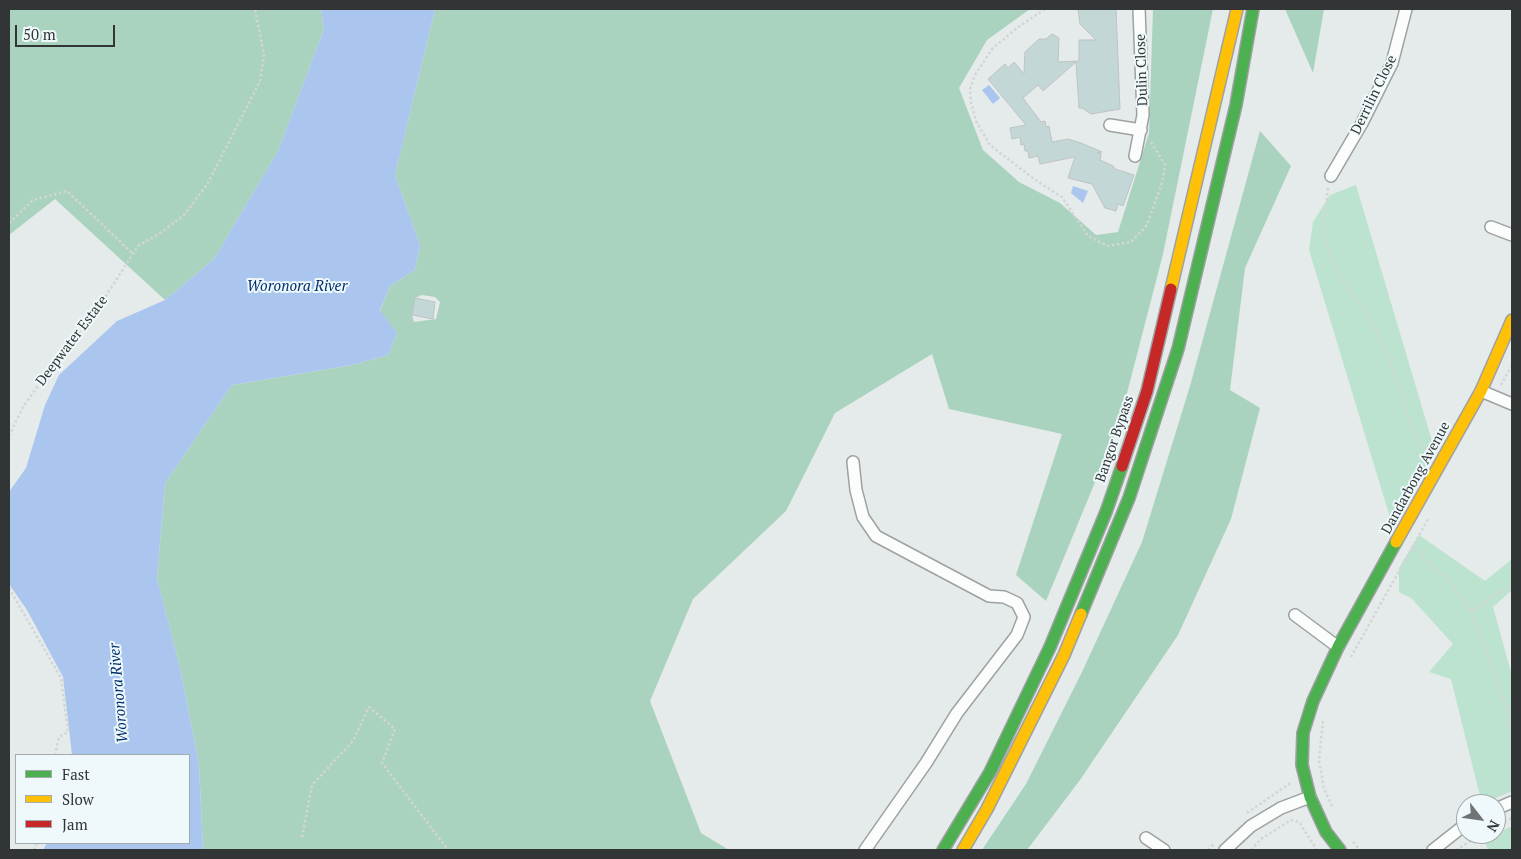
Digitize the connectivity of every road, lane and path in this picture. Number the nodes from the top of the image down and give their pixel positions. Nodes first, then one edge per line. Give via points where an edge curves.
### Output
1 (255, 9) edge
2 (1045, 9) edge
3 (1140, 9) edge
4 (1236, 9) edge
5 (1254, 9) edge
6 (1406, 9) edge
7 (1110, 125) dead end
8 (1141, 130) junction
9 (1134, 156) dead end
10 (1331, 176) joint
11 (9, 223) edge
12 (1491, 227) dead end
13 (1512, 235) edge
14 (133, 254) junction
15 (1512, 320) edge
16 (1512, 364) edge
17 (1480, 391) junction
18 (1494, 397) junction
19 (1512, 404) edge
20 (9, 436) edge
21 (1443, 461) junction
22 (853, 462) dead end
23 (1431, 514) dead end
24 (1401, 537) junction
25 (1412, 547) junction
26 (1512, 585) edge
27 (9, 588) edge
28 (1471, 611) junction
29 (1295, 615) dead end
30 (1338, 647) junction
31 (1347, 666) dead end
32 (1324, 717) dead end
33 (56, 754) edge
34 (1512, 792) edge
35 (1310, 797) junction
36 (1334, 812) dead end
37 (1456, 832) edge
38 (302, 837) dead end
39 (1146, 838) dead end
40 (1350, 838) dead end
41 (448, 850) edge
42 (865, 850) edge
43 (943, 850) edge
44 (963, 850) edge
45 (1164, 850) edge
46 (1225, 850) edge
47 (1251, 850) edge
48 (1317, 850) edge
49 (1340, 850) edge
50 (1360, 850) edge
51 (1433, 850) edge

1 - 14 path, Deepwater Estate via 264,55 260,81 238,127 208,183 185,214 138,246
2 - 8 path via 992,49 975,75 970,89 971,102 976,121 990,146 1062,197 1088,236 1108,246 1131,242 1147,225 1162,183 1164,159
3 - 8 street, Dulin Close
4 - 43 main road, Bangor Bypass via 1147,391 1106,512 1050,646 990,772
5 - 44 main road via 1236,105 1178,349 1129,498 1064,655
6 - 10 street, Derrilin Close via 1392,64
7 - 8 street
8 - 9 street, Dulin Close
10 - 21 path via 1323,231 1331,259 1340,278 1372,320 1402,391 1407,415 1417,438 1428,454
11 - 14 path via 33,200 67,192
12 - 13 street
14 - 20 path, Deepwater Estate via 95,313 23,407
15 - 17 main road, Dandarbong Avenue
16 - 18 path
17 - 18 street
17 - 21 main road, Dandarbong Avenue
18 - 19 street
21 - 24 main road, Dandarbong Avenue
22 - 42 street via 863,518 876,536 989,596 1004,597 1017,603 1024,616 1017,635 957,712
23 - 25 path
24 - 25 path
24 - 30 main road, Dandarbong Avenue
25 - 28 path via 1450,582
25 - 31 path
26 - 28 path
27 - 33 path via 61,678 68,732 60,737
28 - 34 path via 1508,711
29 - 30 street
30 - 35 main road, Dandarbong Avenue via 1312,702 1304,733 1302,765
32 - 36 path via 1319,760 1324,789
35 - 46 street via 1251,826
35 - 49 main road, Dandarbong Avenue via 1326,832
37 - 51 street
38 - 41 path via 312,785 353,741 369,707 395,729 382,763
39 - 45 street
40 - 50 path
47 - 48 path via 1261,839 1290,820 1299,822

